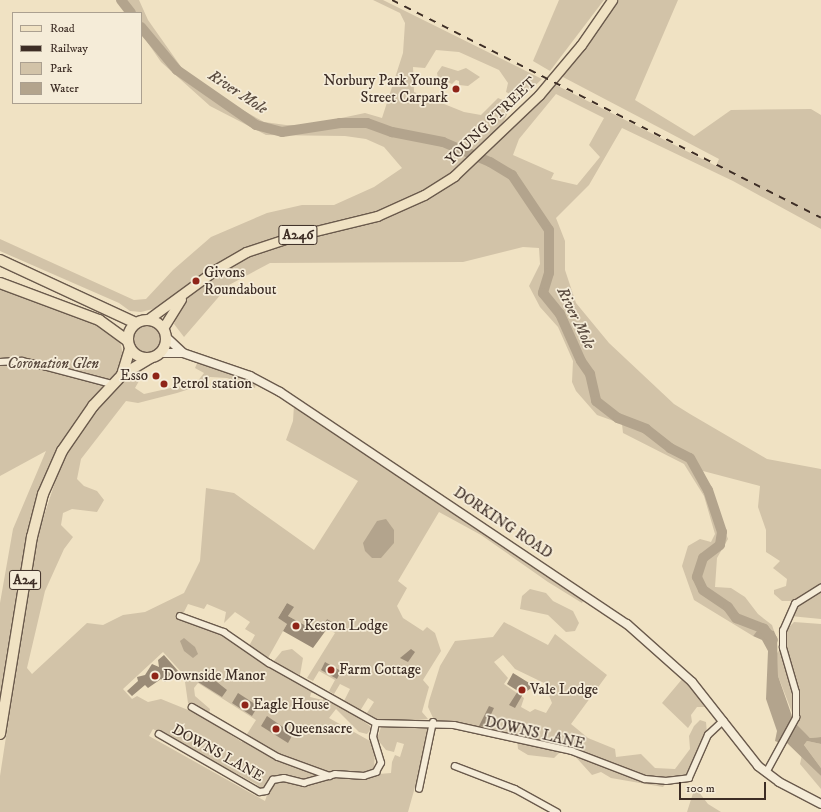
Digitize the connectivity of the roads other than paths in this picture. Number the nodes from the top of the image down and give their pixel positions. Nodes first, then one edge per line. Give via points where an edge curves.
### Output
1 (612, 0) edge
2 (0, 260) edge
3 (0, 283) edge
4 (183, 296) junction
5 (147, 320) junction
6 (136, 323) junction
7 (164, 333) junction
8 (129, 345) junction
9 (183, 353) junction
10 (155, 356) junction
11 (0, 362) edge
12 (122, 375) junction
13 (112, 384) junction
14 (821, 588) edge
15 (180, 616) dead end
16 (192, 708) dead end
17 (723, 721) junction
18 (433, 722) junction
19 (376, 723) junction
20 (0, 734) edge
21 (159, 734) dead end
22 (455, 766) dead end
23 (766, 773) junction
24 (330, 776) junction
25 (419, 789) dead end
26 (821, 804) edge
27 (557, 812) edge

1 - 4 main road, YOUNG STREET / A246 via 557,74 498,136 454,176 424,195 377,216 291,237 246,252 215,270
2 - 6 highway
3 - 8 highway via 99,320
4 - 5 main road, YOUNG STREET / A246
4 - 7 main road, YOUNG STREET / A246
5 - 6 highway
5 - 7 highway
6 - 8 highway via 129,331
7 - 9 main road, DORKING ROAD
7 - 10 highway
8 - 10 highway via 140,357
8 - 12 highway
9 - 10 main road, DORKING ROAD
9 - 17 main road, DORKING ROAD via 267,384 573,586 669,658
10 - 12 highway, A24
11 - 13 street via 22,361
12 - 13 highway, A24
13 - 20 highway, A24 via 71,436 43,494 32,537
14 - 23 street via 795,604 783,631 783,648 796,694 796,718
15 - 19 street via 224,632 268,663
16 - 24 street, DOWNS LANE via 278,757
17 - 18 street, DOWNS LANE via 708,736 692,775 686,779 666,781 634,777 572,751
17 - 23 main road, DORKING ROAD via 751,758
18 - 19 street, DOWNS LANE
18 - 25 street
19 - 24 street, DOWNS LANE via 373,737 381,763 376,772 364,776
21 - 24 street, DOWNS LANE via 260,792 266,791 273,780 284,778 304,783
22 - 27 street via 515,790
23 - 26 main road, DORKING ROAD

